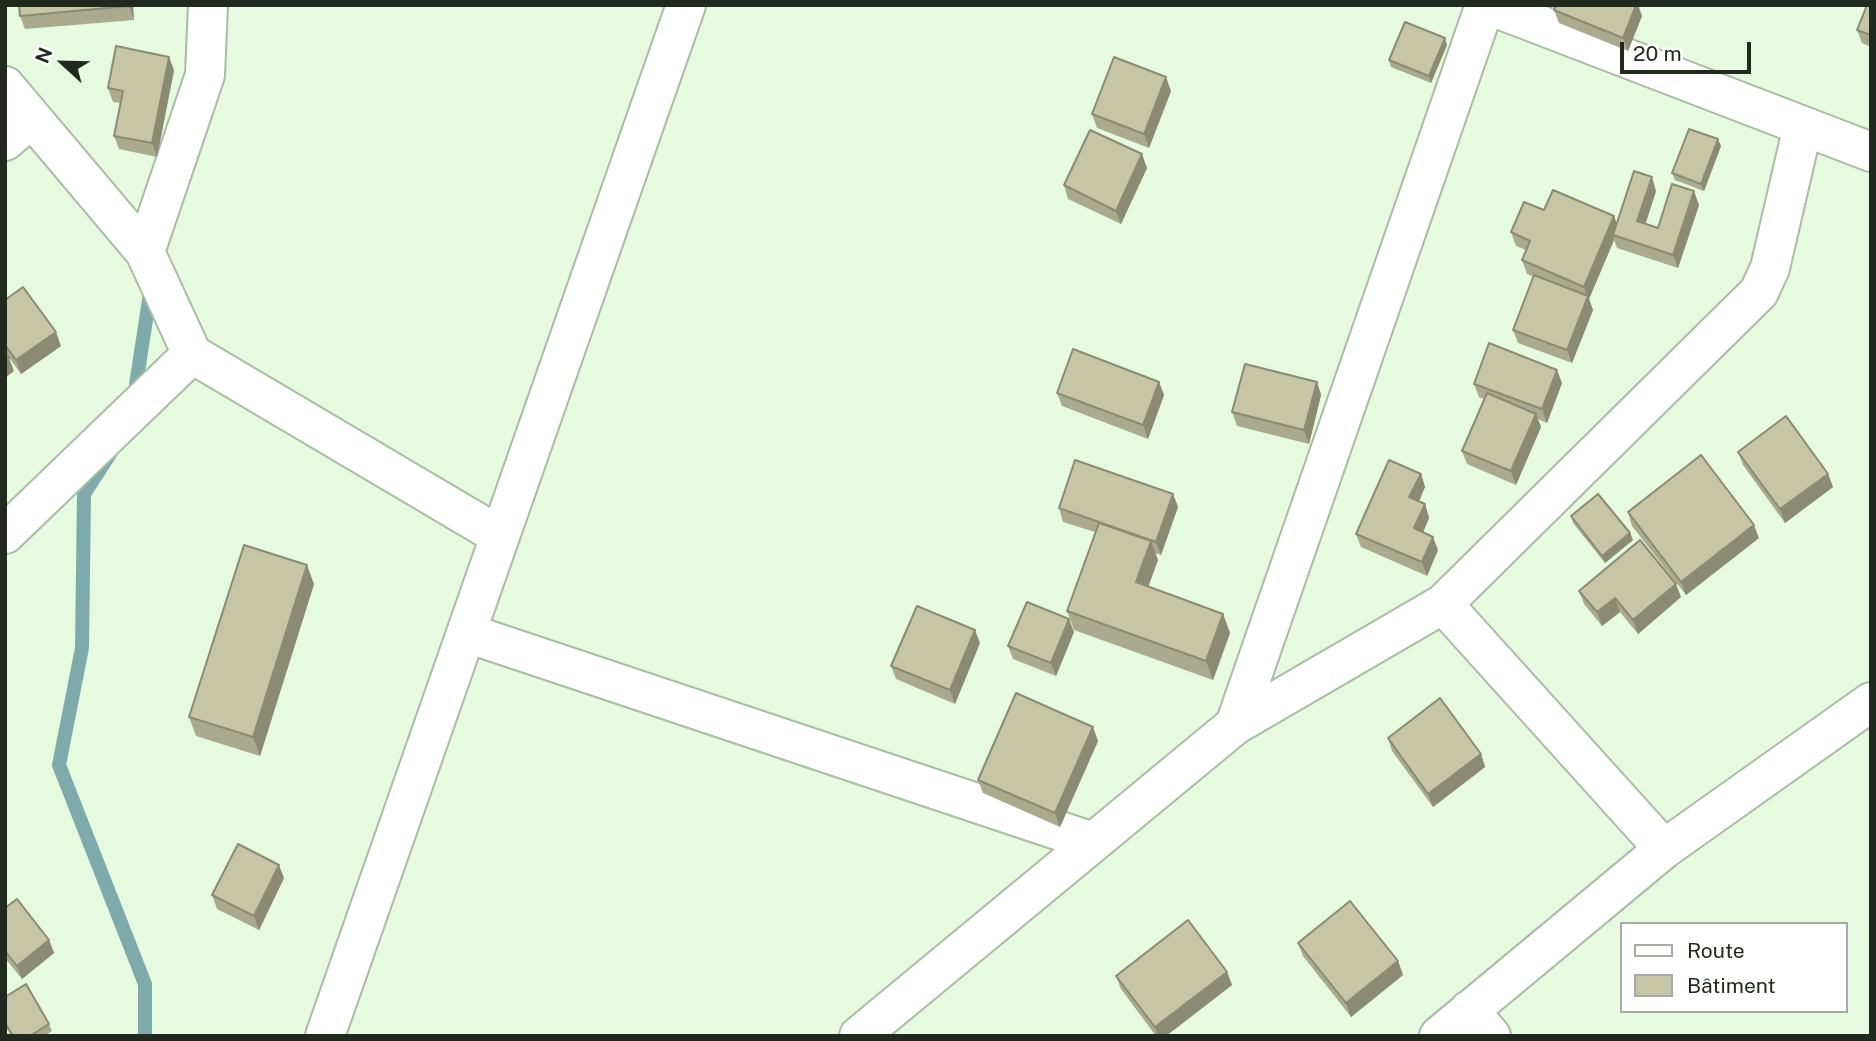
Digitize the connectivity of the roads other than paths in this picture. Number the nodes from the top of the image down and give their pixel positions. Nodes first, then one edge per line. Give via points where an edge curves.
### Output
1 (208, 5) edge
2 (686, 5) edge
3 (1486, 5) edge
4 (5, 86) edge
5 (1803, 126) junction
6 (18, 130) edge
7 (1871, 152) edge
8 (145, 252) junction
9 (192, 354) junction
10 (5, 534) edge
11 (500, 536) junction
12 (1443, 604) junction
13 (467, 633) junction
14 (1871, 702) edge
15 (1235, 725) junction
16 (1093, 842) junction
17 (1664, 849) junction
18 (1480, 1023) edge
19 (326, 1036) edge
20 (859, 1036) edge
21 (1439, 1036) edge

1 - 8 street via 205,75
2 - 11 street
3 - 5 street
3 - 15 street
4 - 6 street
5 - 7 street
5 - 12 street via 1770,268 1759,292
6 - 8 street
8 - 9 street
9 - 10 street
9 - 11 street
11 - 13 street
12 - 15 street
12 - 17 street
13 - 16 street
13 - 19 street
14 - 17 street
15 - 16 street
16 - 20 street
17 - 18 street
18 - 21 street

